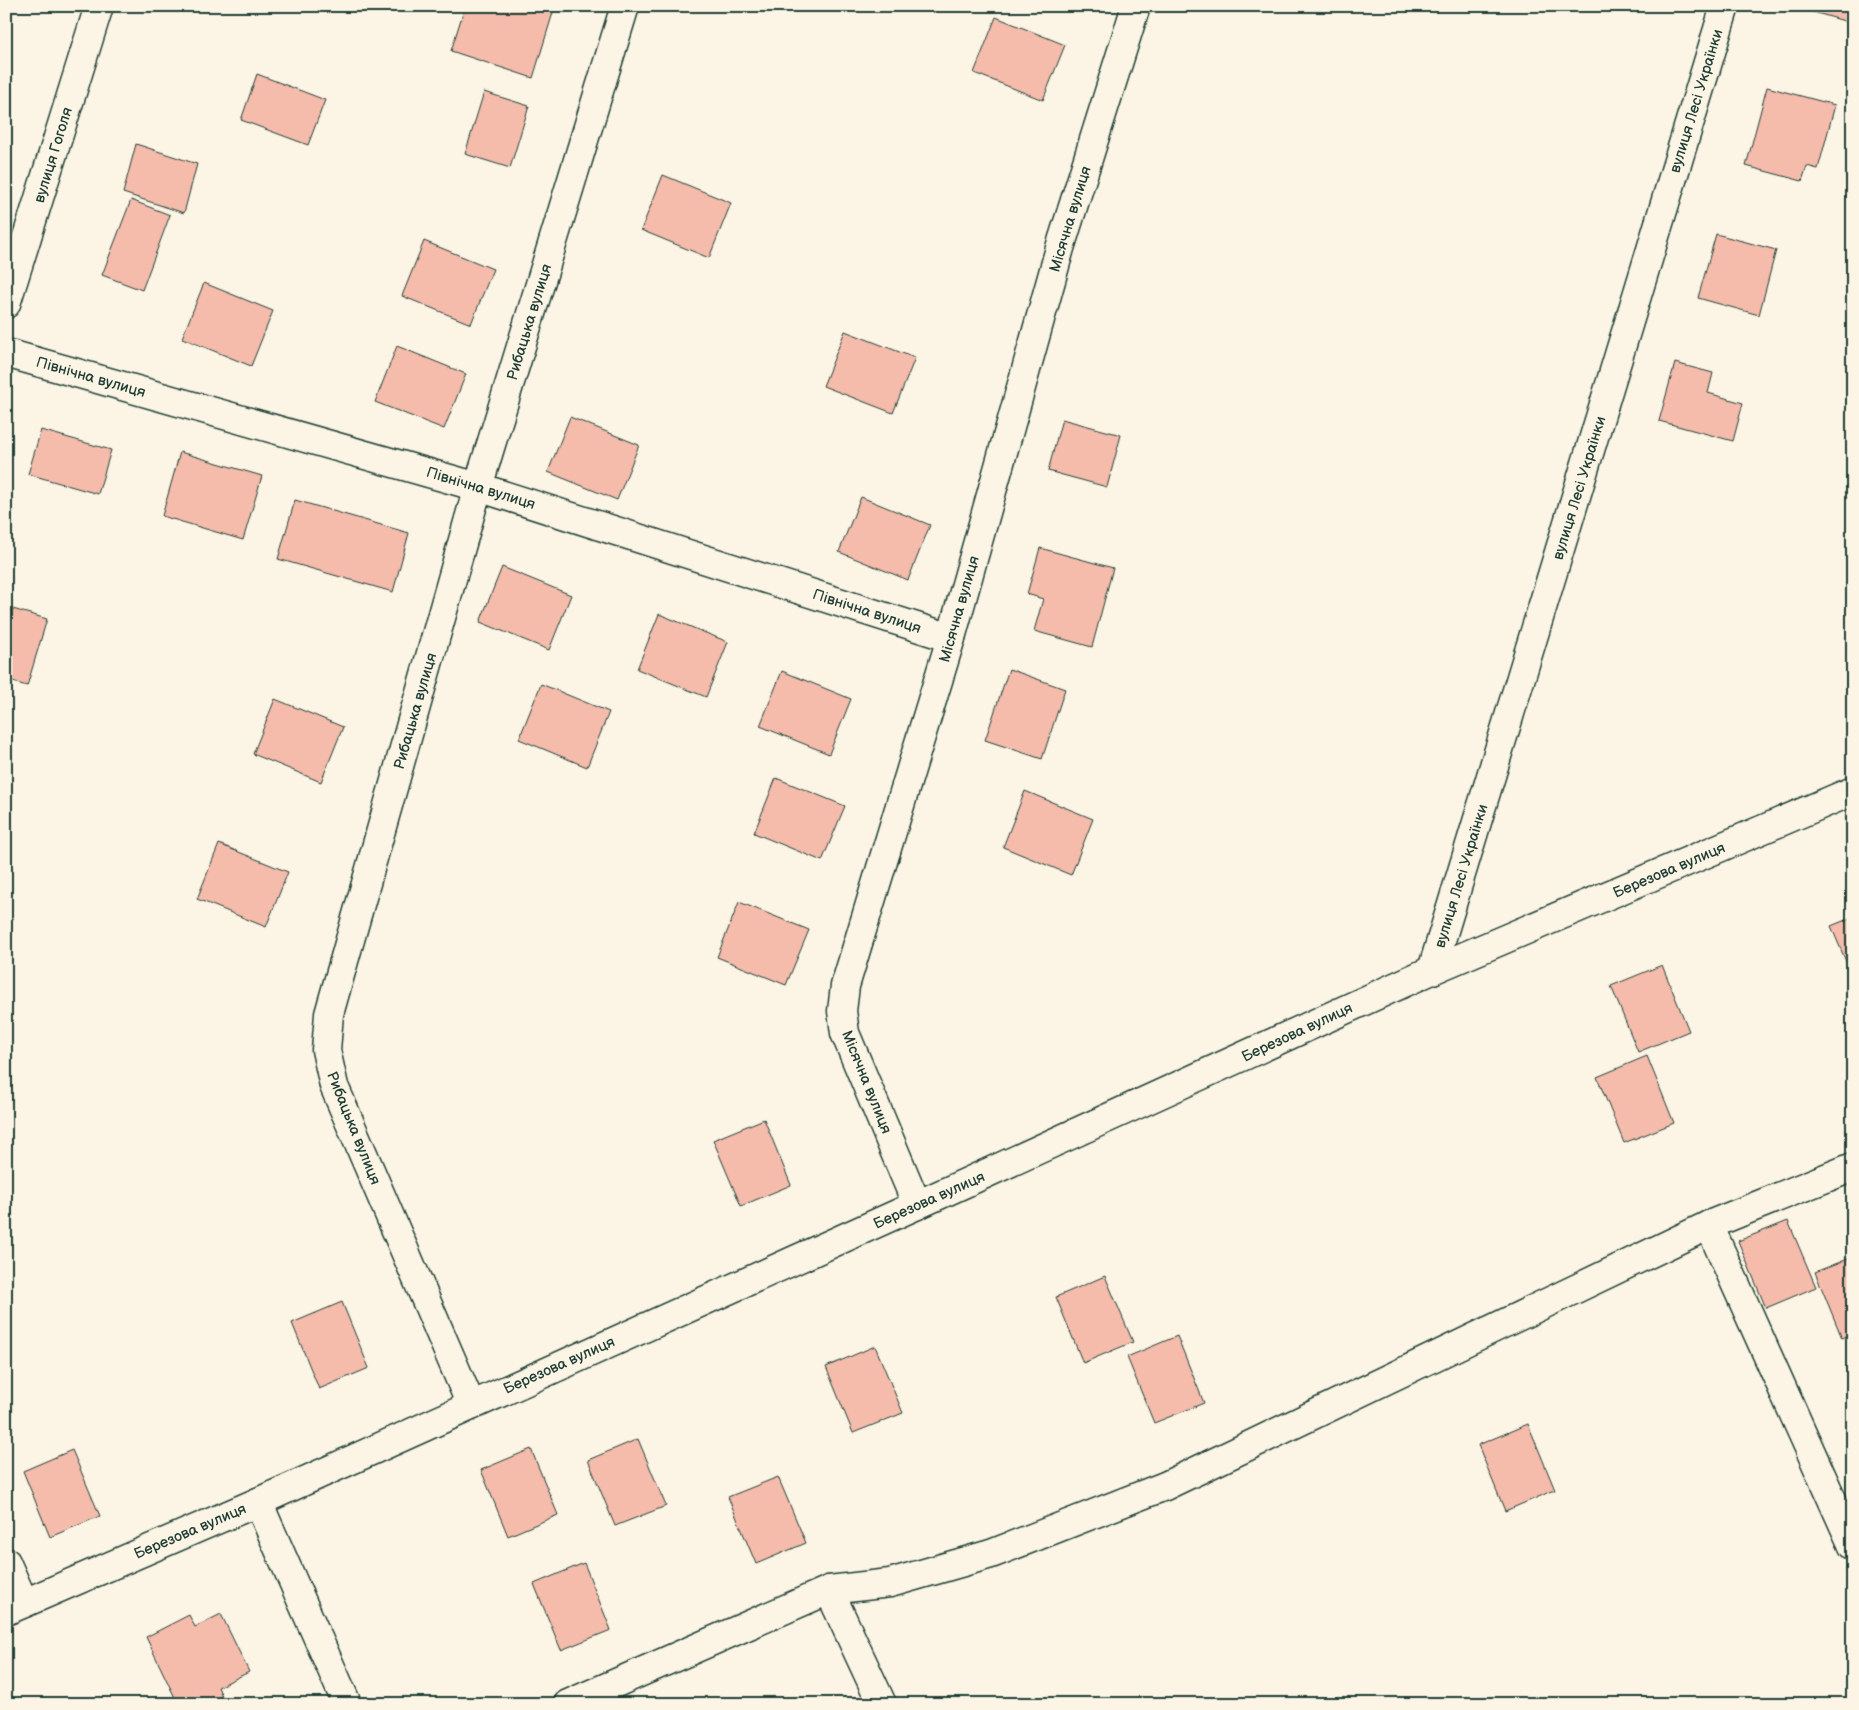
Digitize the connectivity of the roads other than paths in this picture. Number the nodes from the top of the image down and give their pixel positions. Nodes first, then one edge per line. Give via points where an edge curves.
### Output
1 (99, 6) edge
2 (625, 6) edge
3 (1136, 6) edge
4 (1725, 6) edge
5 (6, 304) edge
6 (6, 353) edge
7 (478, 487) junction
8 (951, 638) junction
9 (1853, 791) edge
10 (1432, 970) junction
11 (1853, 1167) edge
12 (917, 1205) junction
13 (1709, 1225) junction
14 (471, 1405) junction
15 (258, 1502) junction
16 (1853, 1546) edge
17 (6, 1562) edge
18 (829, 1590) junction
19 (15, 1607) edge
20 (346, 1704) edge
21 (568, 1704) edge
22 (882, 1704) edge

1 - 5 street, вулиця Гоголя
2 - 7 street, Рибацька вулиця
3 - 8 street, Місячна вулиця via 1060,248
4 - 10 street, вулиця Лесі Українки
6 - 7 street, Північна вулиця
7 - 8 street, Північна вулиця
7 - 14 street, Рибацька вулиця via 329,1014 326,1050 334,1086
8 - 12 street, Місячна вулиця via 848,977 842,1010 846,1033
9 - 10 street, Березова вулиця
10 - 12 street, Березова вулиця
11 - 13 street
12 - 14 street, Березова вулиця
13 - 16 street
13 - 18 street via 1165,1486 991,1554 890,1583
14 - 15 street, Березова вулиця
15 - 19 street, Березова вулиця
15 - 20 street
17 - 19 street
18 - 21 street
18 - 22 street

